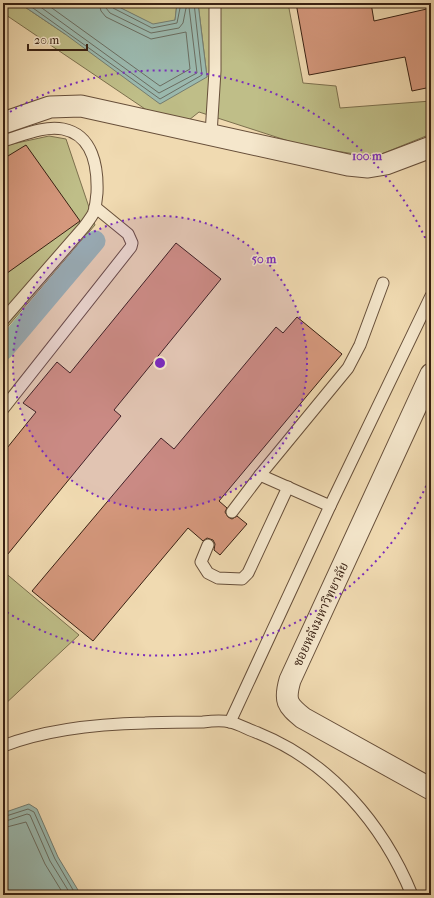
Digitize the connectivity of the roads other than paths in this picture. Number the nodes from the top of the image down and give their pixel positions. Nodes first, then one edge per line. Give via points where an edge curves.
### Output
1 (215, 3) edge
2 (3, 123) edge
3 (211, 134) junction
4 (3, 141) edge
5 (431, 147) edge
6 (95, 207) junction
7 (383, 283) dead end
8 (431, 296) edge
9 (3, 320) edge
10 (431, 374) edge
11 (3, 409) edge
12 (260, 475) junction
13 (288, 487) junction
14 (330, 506) junction
15 (232, 512) dead end
16 (208, 545) dead end
17 (230, 722) junction
18 (3, 746) edge
19 (431, 789) edge
20 (412, 895) edge

1 - 3 lane via 215,71
2 - 3 street via 50,107 75,105
3 - 5 street via 348,165 368,167 386,164
4 - 6 lane via 47,129 62,129 81,137 94,159 97,174
6 - 9 lane via 84,227
6 - 11 lane via 128,234 131,246
7 - 12 lane via 360,345 348,368
8 - 14 lane
10 - 19 street, ซอยหลังมหาวิทยาลัย via 290,680 287,695 290,707 303,718
12 - 13 lane
12 - 15 lane
13 - 14 lane
13 - 16 lane via 248,573 242,580 218,578 208,573 201,562
14 - 17 lane
17 - 18 lane via 114,723 27,737
17 - 20 lane via 272,738 328,774 350,796 376,829

